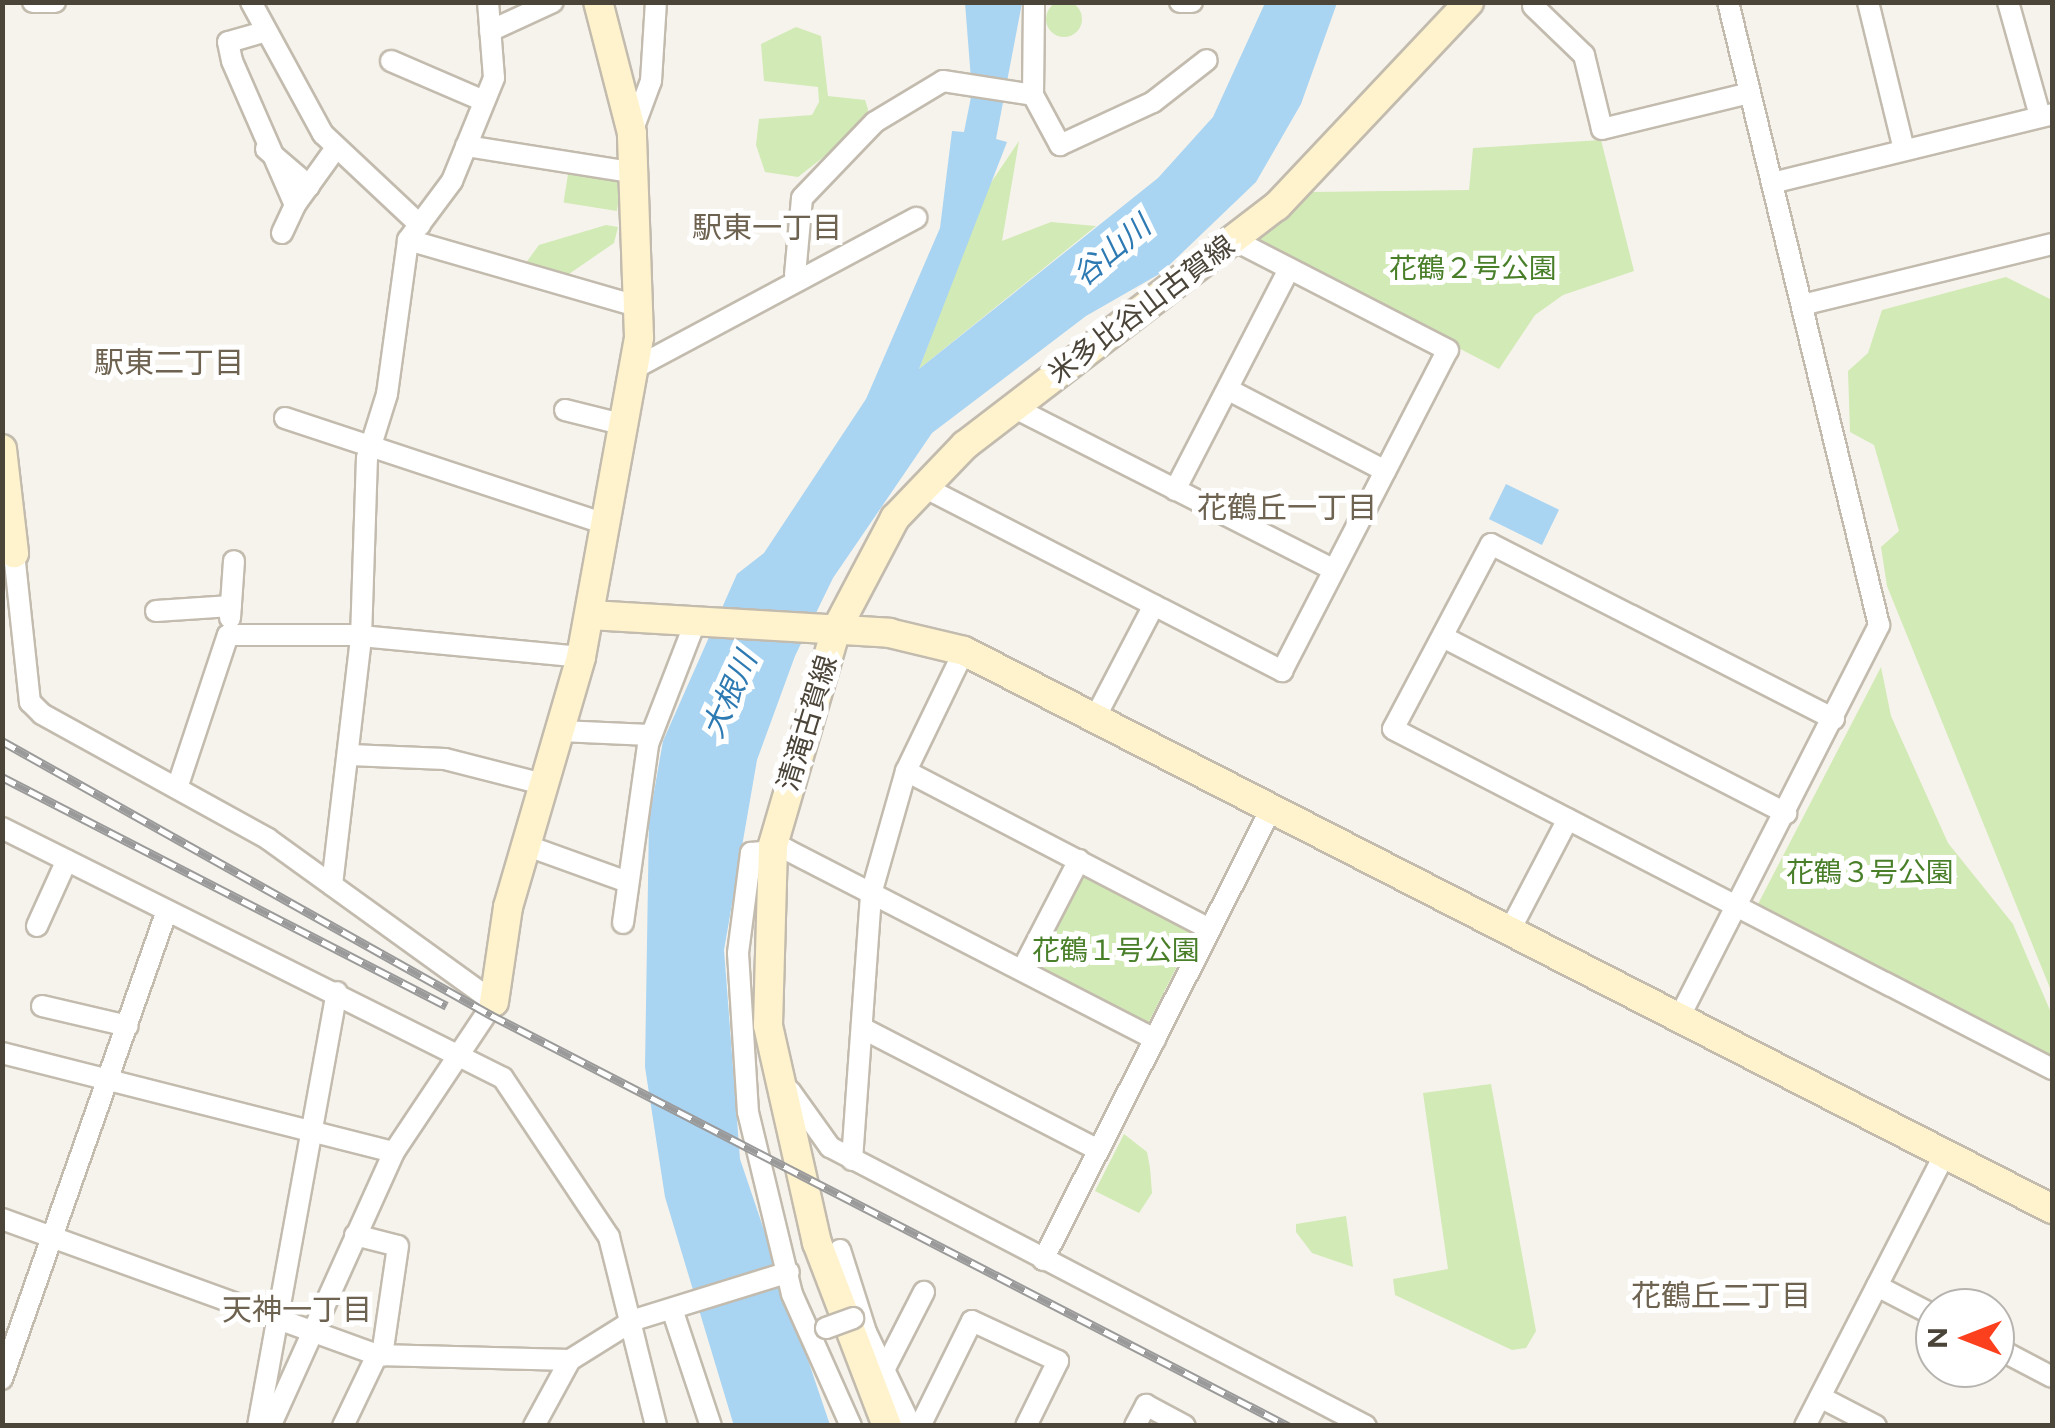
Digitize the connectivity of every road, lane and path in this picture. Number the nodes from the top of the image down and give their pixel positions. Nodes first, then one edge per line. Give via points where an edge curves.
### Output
1 (33, 2) edge
2 (55, 2) edge
3 (250, 2) edge
4 (488, 2) edge
5 (553, 2) edge
6 (598, 2) edge
7 (656, 2) edge
8 (1034, 2) edge
9 (1180, 2) edge
10 (1192, 2) edge
11 (1469, 2) edge
12 (1728, 2) edge
13 (1868, 2) edge
14 (2008, 2) edge
15 (1537, 4) edge
16 (490, 31) junction
17 (260, 33) junction
18 (1207, 60) dead end
19 (390, 61) dead end
20 (1033, 94) junction
21 (1750, 94) junction
22 (484, 101) junction
23 (2046, 115) edge
24 (632, 132) junction
25 (466, 146) junction
26 (336, 148) junction
27 (266, 149) junction
28 (1904, 150) junction
29 (637, 174) junction
30 (1772, 183) junction
31 (309, 186) junction
32 (294, 205) junction
33 (916, 218) dead end
34 (414, 232) junction
35 (282, 233) dead end
36 (1234, 240) junction
37 (2052, 244) edge
38 (1289, 269) junction
39 (795, 275) junction
40 (1802, 306) junction
41 (640, 307) junction
42 (635, 368) junction
43 (1229, 390) junction
44 (1011, 406) junction
45 (565, 410) dead end
46 (285, 418) dead end
47 (625, 425) junction
48 (371, 447) junction
49 (2, 449) edge
50 (1385, 472) junction
51 (924, 487) junction
52 (1175, 490) junction
53 (606, 524) junction
54 (14, 552) joint
55 (234, 561) dead end
56 (1334, 570) junction
57 (231, 606) junction
58 (1154, 606) junction
59 (156, 611) dead end
60 (590, 615) junction
61 (696, 620) junction
62 (825, 630) junction
63 (228, 635) junction
64 (1443, 637) junction
65 (361, 638) junction
66 (964, 651) junction
67 (581, 657) junction
68 (1096, 716) junction
69 (1834, 719) junction
70 (559, 731) junction
71 (651, 735) junction
72 (350, 754) junction
73 (906, 771) junction
74 (543, 784) junction
75 (177, 788) junction
76 (1272, 807) junction
77 (1786, 814) junction
78 (1568, 819) junction
79 (2, 828) edge
80 (525, 845) junction
81 (780, 848) junction
82 (66, 860) junction
83 (1078, 860) junction
84 (624, 882) junction
85 (332, 884) junction
86 (871, 894) junction
87 (1737, 906) junction
88 (168, 912) junction
89 (623, 923) dead end
90 (36, 926) dead end
91 (1210, 929) junction
92 (1510, 930) junction
93 (1022, 970) junction
94 (337, 992) junction
95 (494, 1002) junction
96 (42, 1006) dead end
97 (1680, 1016) junction
98 (128, 1026) junction
99 (862, 1028) junction
100 (1154, 1039) junction
101 (463, 1052) junction
102 (4, 1059) edge
103 (2052, 1070) edge
104 (107, 1080) junction
105 (311, 1129) junction
106 (1096, 1149) junction
107 (394, 1152) junction
108 (1945, 1154) junction
109 (852, 1160) junction
110 (2052, 1209) edge
111 (2, 1219) edge
112 (355, 1235) junction
113 (53, 1238) junction
114 (840, 1250) dead end
115 (1043, 1260) junction
116 (784, 1274) junction
117 (1877, 1286) junction
118 (924, 1292) dead end
119 (1915, 1306) edge
120 (672, 1308) junction
121 (853, 1318) dead end
122 (634, 1320) junction
123 (277, 1322) junction
124 (826, 1328) dead end
125 (311, 1333) junction
126 (380, 1356) junction
127 (2015, 1358) edge
128 (570, 1360) junction
129 (884, 1372) junction
130 (2052, 1377) edge
131 (2, 1379) edge
132 (1820, 1397) junction
133 (258, 1426) edge
134 (270, 1426) edge
135 (343, 1426) edge
136 (534, 1426) edge
137 (656, 1426) edge
138 (712, 1426) edge
139 (851, 1426) edge
140 (887, 1426) edge
141 (911, 1426) edge
142 (920, 1426) edge
143 (1026, 1426) edge
144 (1135, 1426) edge
145 (1185, 1426) edge
146 (1366, 1426) edge
147 (1805, 1426) edge
148 (1876, 1426) edge

1 - 2 street
3 - 17 street
4 - 16 street
5 - 16 street
6 - 24 main road
7 - 24 street via 651,81
8 - 20 street
9 - 10 street
11 - 36 main road, 米多比谷山古賀線
12 - 21 street
13 - 28 street
14 - 23 street
15 - 21 street via 1584,55 1602,130
16 - 22 street via 494,78
17 - 26 street
17 - 27 street via 228,42
18 - 20 street via 1153,102 1060,145
19 - 22 street
20 - 39 street via 952,80 874,122 811,187
21 - 30 street
22 - 25 street
23 - 28 street
24 - 29 main road
25 - 29 street
25 - 34 street
26 - 31 street
26 - 34 street
27 - 31 street
27 - 32 street
28 - 30 street
29 - 41 main road
30 - 40 street
31 - 32 street
32 - 35 street
33 - 39 street
34 - 41 street
34 - 48 street
36 - 38 street
36 - 44 main road, 米多比谷山古賀線
37 - 40 street
38 - 43 street
38 - 50 street via 1448,350
39 - 42 street
40 - 69 street via 1879,625
41 - 42 main road
42 - 47 main road
43 - 50 street
43 - 52 street
44 - 51 main road, 米多比谷山古賀線
44 - 52 street
45 - 47 street
46 - 48 street
47 - 53 main road
48 - 53 street
48 - 65 street
49 - 54 main road
50 - 56 street
51 - 58 street
51 - 62 main road, 米多比谷山古賀線 via 869,556
52 - 56 street
53 - 60 main road
54 - 75 street via 30,702
55 - 57 street
56 - 58 street via 1282,672
57 - 59 street
57 - 63 street
58 - 68 street
60 - 61 main road, 清滝古賀線
60 - 67 main road
61 - 62 main road, 清滝古賀線
61 - 71 street
62 - 66 main road
62 - 81 main road, 清滝古賀線
63 - 65 street
63 - 75 street
64 - 69 street via 1491,544
64 - 77 street
64 - 78 street via 1393,729
65 - 67 street
65 - 72 street
66 - 68 main road
66 - 73 street
67 - 70 main road
68 - 76 main road
69 - 77 street
70 - 71 street
70 - 74 main road
71 - 84 street
72 - 74 street via 445,759
72 - 85 street
73 - 83 street
73 - 86 street
74 - 80 main road
75 - 85 street
76 - 91 street
76 - 92 main road
77 - 87 street
78 - 87 street
78 - 92 street
79 - 82 street
80 - 84 street
80 - 95 main road
81 - 86 street
81 - 109 street via 778,1000 790,1093 812,1129
81 - 116 street via 759,846 744,868 740,1034 762,1193
81 - 140 main road, 清滝古賀線 via 765,968 778,1086 841,1322
82 - 88 street
82 - 90 street
83 - 91 street
83 - 93 street
84 - 89 street
85 - 95 street
86 - 93 street
86 - 99 street
87 - 97 street
87 - 103 street
88 - 94 street
88 - 98 street
91 - 100 street
92 - 97 main road
93 - 100 street
94 - 101 street
94 - 105 street
95 - 101 street
96 - 98 street
97 - 108 main road
98 - 104 street
99 - 106 street
99 - 109 street
100 - 106 street
101 - 107 street
101 - 122 street via 503,1078 591,1203
102 - 104 street
104 - 105 street
104 - 113 street
105 - 107 street
105 - 123 street
106 - 115 street
107 - 112 street
108 - 110 main road
108 - 117 street
109 - 115 street
111 - 113 street
112 - 125 street
112 - 126 street via 398,1246
113 - 123 street
113 - 131 street
114 - 129 street
115 - 146 street
116 - 120 street
116 - 139 street
117 - 119 street
117 - 132 street
118 - 129 street
120 - 122 street
120 - 138 street
121 - 124 street, bridge
122 - 128 street
122 - 137 street
123 - 125 street
123 - 133 street
125 - 126 street
125 - 134 street
126 - 128 street
126 - 135 street
127 - 130 street
128 - 136 street
129 - 141 street
132 - 147 street
132 - 148 street
142 - 143 street via 972,1321 1058,1361
144 - 145 street via 1146,1405

